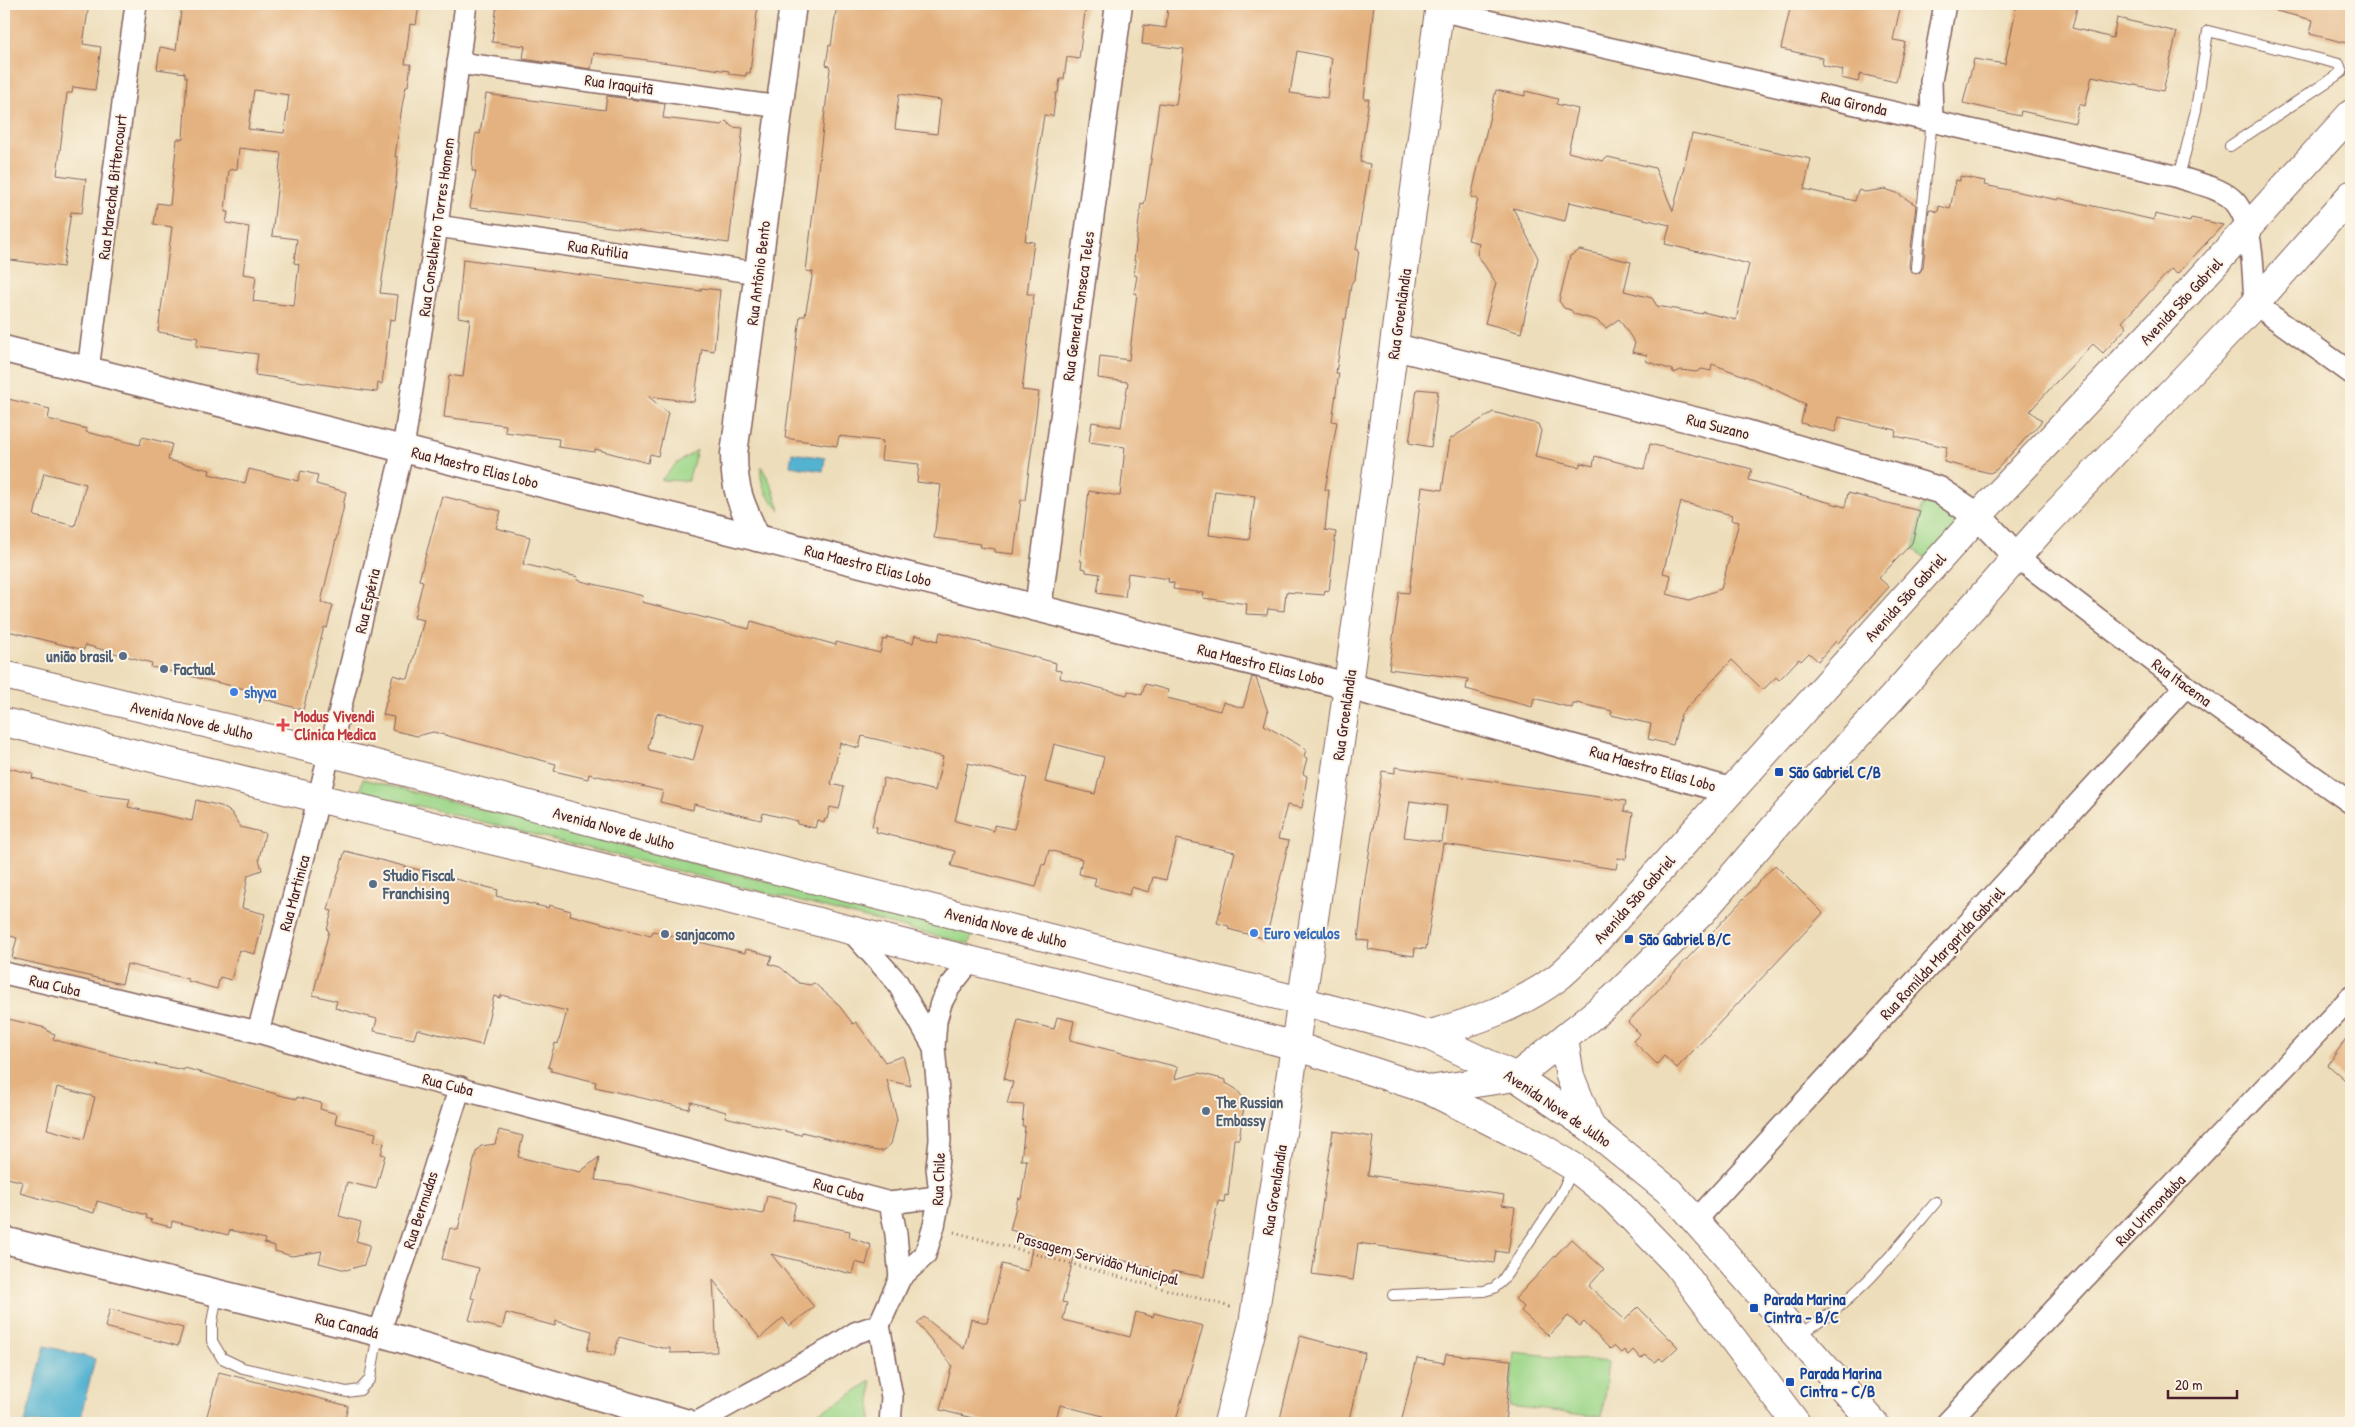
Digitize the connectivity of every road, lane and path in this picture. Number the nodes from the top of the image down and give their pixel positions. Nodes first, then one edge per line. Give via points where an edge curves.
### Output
1 (136, 4) edge
2 (466, 4) edge
3 (793, 4) edge
4 (1119, 4) edge
5 (1945, 4) edge
6 (1440, 7) edge
7 (458, 62) junction
8 (780, 107) junction
9 (2351, 114) edge
10 (1932, 120) junction
11 (2230, 146) dead end
12 (2178, 178) junction
13 (2351, 195) edge
14 (437, 226) junction
15 (2248, 230) junction
16 (1916, 267) dead end
17 (758, 273) junction
18 (2255, 304) junction
19 (1395, 347) junction
20 (4, 349) edge
21 (88, 370) junction
22 (2351, 373) edge
23 (403, 449) junction
24 (1978, 516) junction
25 (757, 538) junction
26 (2017, 557) junction
27 (1038, 608) junction
28 (4, 676) edge
29 (1348, 686) junction
30 (2186, 686) junction
31 (4, 722) edge
32 (330, 753) junction
33 (1731, 791) junction
34 (318, 799) junction
35 (2351, 803) edge
36 (851, 931) junction
37 (971, 960) junction
38 (4, 973) edge
39 (2351, 997) edge
40 (1302, 1001) junction
41 (258, 1032) junction
42 (1427, 1035) junction
43 (1564, 1039) junction
44 (1295, 1046) junction
45 (934, 1047) junction
46 (1516, 1077) junction
47 (460, 1087) junction
48 (1429, 1090) junction
49 (1591, 1128) junction
50 (1574, 1167) junction
51 (940, 1194) junction
52 (1936, 1202) dead end
53 (890, 1203) junction
54 (1697, 1220) junction
55 (934, 1226) junction
56 (4, 1240) edge
57 (900, 1278) junction
58 (218, 1292) junction
59 (1393, 1295) dead end
60 (1255, 1314) junction
61 (880, 1324) junction
62 (379, 1333) junction
63 (1798, 1336) junction
64 (688, 1423) edge
65 (696, 1423) edge
66 (890, 1423) edge
67 (1228, 1423) edge
68 (1796, 1423) edge
69 (1874, 1423) edge
70 (1947, 1423) edge

1 - 21 street, Rua Marechal Bittencourt
2 - 7 street, Rua Conselheiro Torres Homem
3 - 8 street, Rua Antônio Bento
4 - 27 street, Rua General Fonseca Teles
5 - 10 street via 1931,81
6 - 10 street, Rua Gironda via 1748,81
6 - 19 main road, Rua Groenlândia
7 - 8 street, Rua Iraquitã
7 - 14 street, Rua Conselheiro Torres Homem
8 - 17 street, Rua Antônio Bento
9 - 15 main road, Avenida São Gabriel
10 - 12 street, Rua Gironda
10 - 16 lane
11 - 12 lane via 2342,72 2339,64 2208,31 2196,110
12 - 15 street, Rua Gironda via 2233,199
13 - 18 main road
14 - 17 street, Rua Rutilia
14 - 23 street, Rua Conselheiro Torres Homem
15 - 18 street, Rua Gironda
15 - 24 main road, Avenida São Gabriel
17 - 25 street, Rua Antônio Bento via 734,454 734,478 739,500
18 - 22 street
18 - 26 main road
19 - 24 street, Rua Suzano via 1742,432 1856,464 1939,490
19 - 29 main road, Rua Groenlândia
20 - 21 street, Rua Maestro Elias Lobo
21 - 23 street, Rua Maestro Elias Lobo
23 - 25 street, Rua Maestro Elias Lobo
23 - 32 street, Rua Espéria
24 - 26 street, Rua Suzano
24 - 33 main road, Avenida São Gabriel
25 - 27 street, Rua Maestro Elias Lobo
26 - 30 street, Rua Itacema
26 - 43 main road via 1803,794 1702,912 1613,999
27 - 29 street, Rua Maestro Elias Lobo
28 - 32 main road, Avenida Nove de Julho
29 - 33 street, Rua Maestro Elias Lobo
29 - 40 main road, Rua Groenlândia
30 - 35 street, Rua Itacema
30 - 54 street, Rua Romilda Margarida Gabriel
31 - 34 main road
32 - 34 street, Rua Martinica
32 - 40 main road, Avenida Nove de Julho via 708,853
33 - 42 main road, Avenida São Gabriel via 1596,941 1557,977 1495,1013
34 - 36 main road
34 - 41 street, Rua Martinica
36 - 37 main road
36 - 45 street, Rua Chile via 897,982
37 - 44 main road
37 - 45 street, Rua Chile via 941,1003
38 - 41 street, Rua Cuba
39 - 70 street, Rua Urimonduba
40 - 42 main road, Avenida Nove de Julho
40 - 44 main road, Rua Groenlândia
41 - 47 street, Rua Cuba
42 - 46 main road, Avenida Nove de Julho
43 - 46 main road
43 - 49 main road via 1570,1076
44 - 48 main road
44 - 60 main road, Rua Groenlândia
45 - 51 street, Rua Chile via 939,1103 937,1167
46 - 48 main road
46 - 49 main road, Avenida Nove de Julho
47 - 53 street, Rua Cuba
47 - 62 street, Rua Bermudas
48 - 50 main road
49 - 54 main road, Avenida Nove de Julho via 1670,1192
50 - 59 lane via 1557,1201 1494,1288
50 - 68 main road via 1613,1198 1676,1262
51 - 53 street, Rua Cuba
51 - 55 street, Rua Chile
52 - 63 lane via 1878,1272 1826,1319
53 - 57 street
54 - 63 main road, Avenida Nove de Julho
55 - 57 street, Rua Chile via 925,1255
55 - 60 path, Passagem Servidão Municipal
56 - 58 street, Rua Canadá
57 - 61 street, Rua Chile
58 - 62 street, Rua Canadá
58 - 62 lane via 212,1341 222,1358 243,1368 346,1392 360,1390 370,1379
60 - 67 main road, Rua Groenlândia
61 - 65 street via 855,1334
61 - 66 street via 892,1397
62 - 64 street, Rua Canadá
63 - 69 main road, Avenida Nove de Julho

